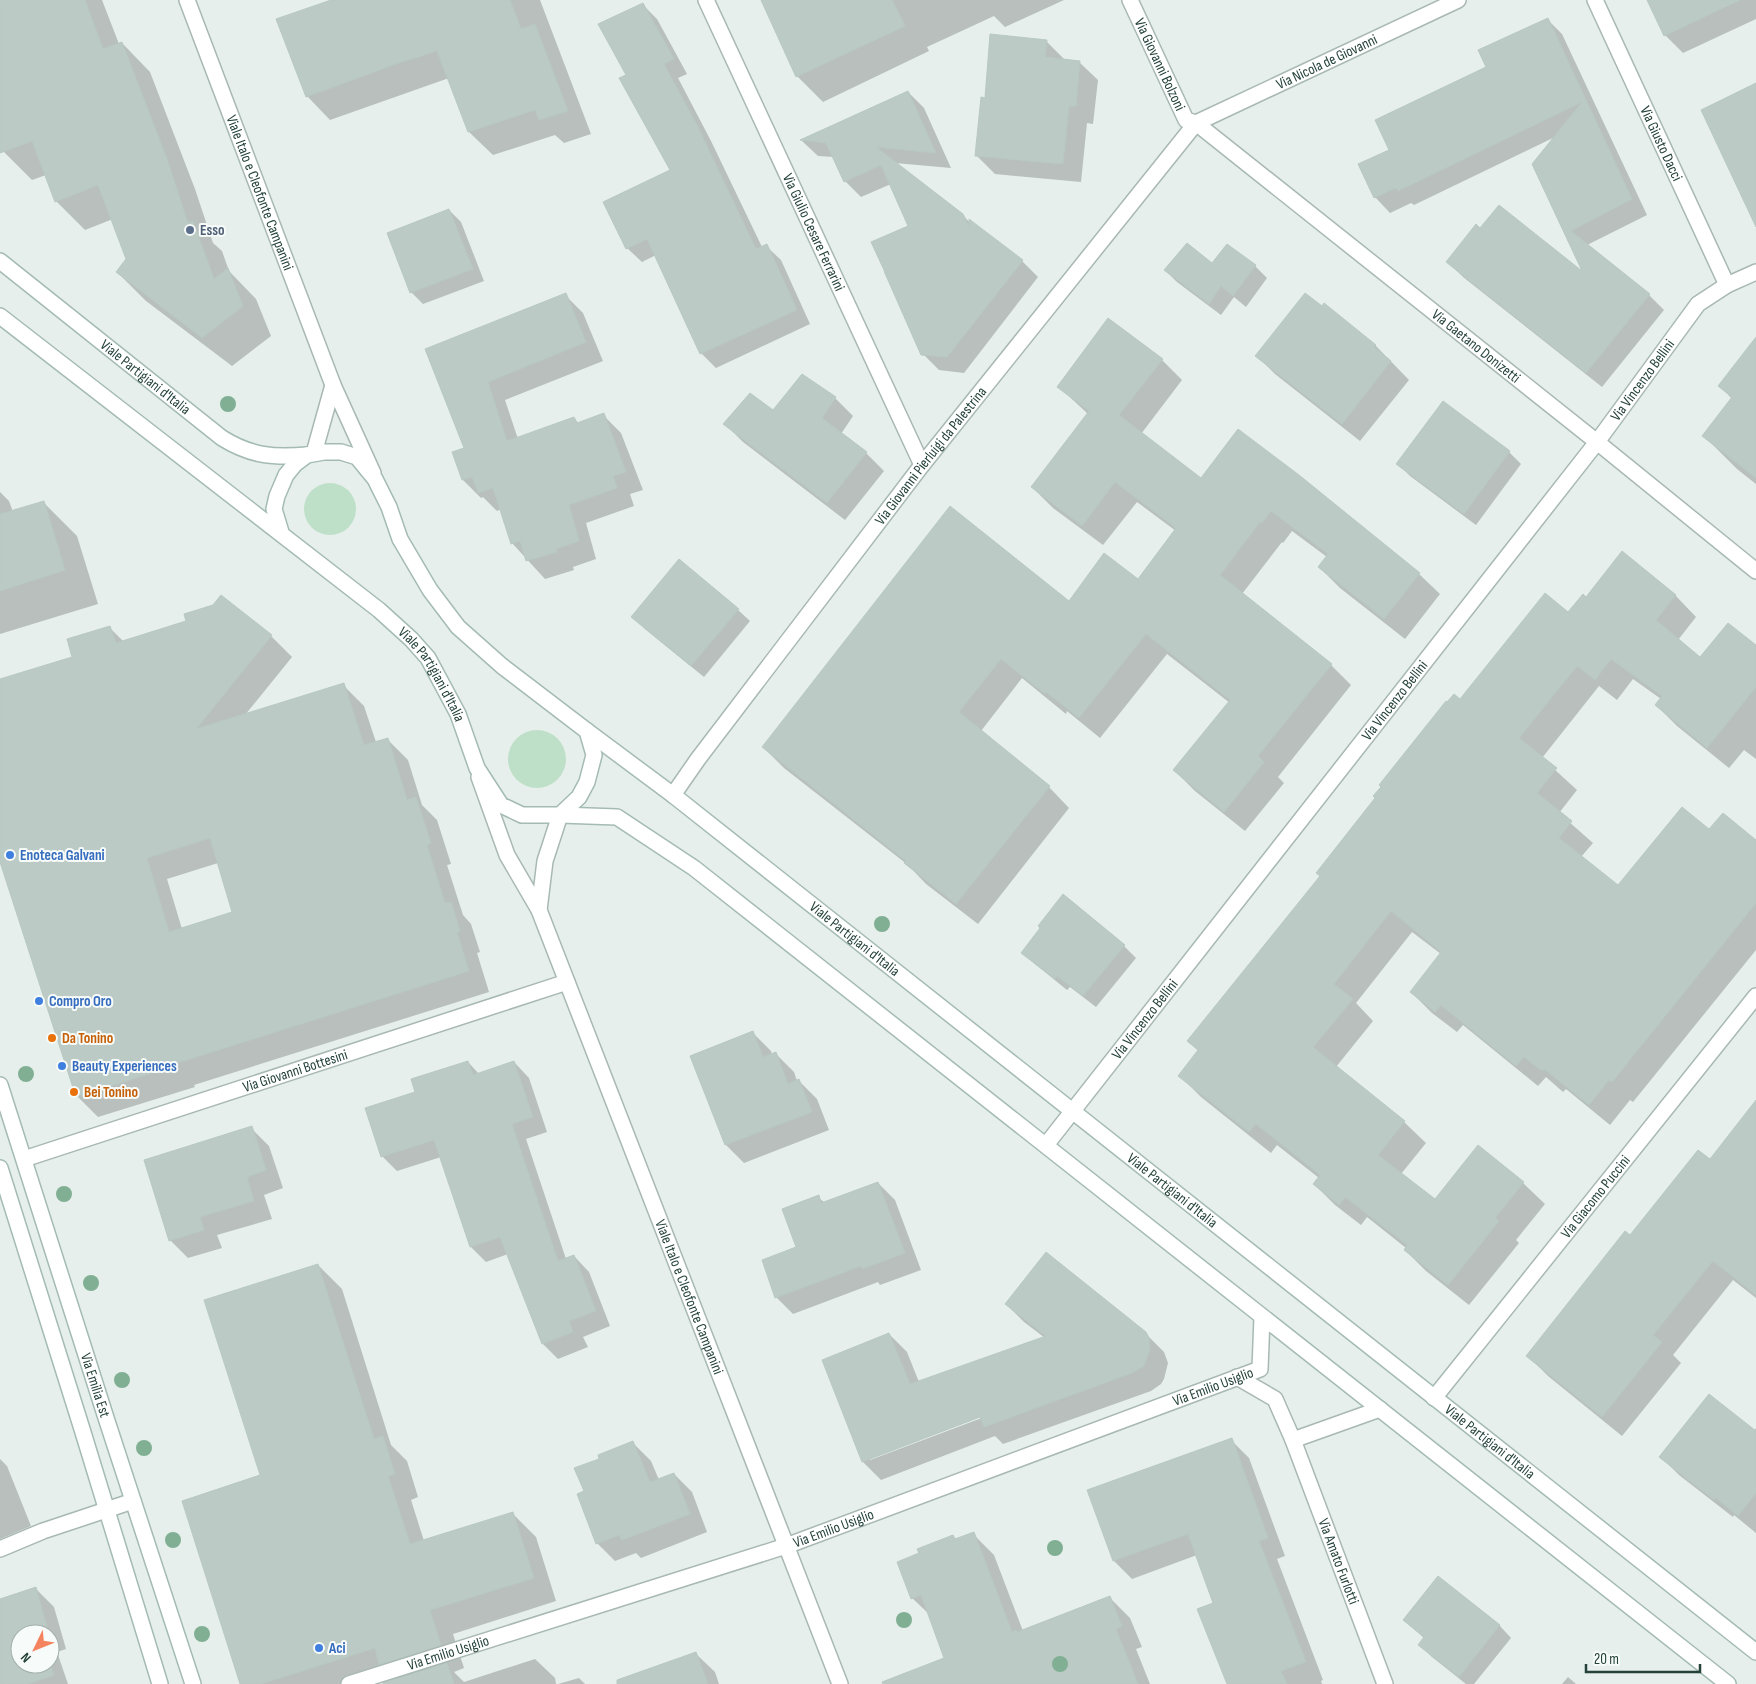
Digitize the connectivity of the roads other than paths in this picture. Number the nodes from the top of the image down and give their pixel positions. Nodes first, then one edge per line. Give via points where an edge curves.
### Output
1 (187, 0) edge
2 (706, 0) edge
3 (1130, 0) edge
4 (1458, 0) edge
5 (1594, 0) edge
6 (1196, 123) junction
7 (0, 261) edge
8 (1756, 272) edge
9 (1727, 285) junction
10 (0, 316) edge
11 (333, 385) junction
12 (1597, 442) junction
13 (311, 454) junction
14 (922, 465) junction
15 (376, 478) junction
16 (280, 532) junction
17 (1756, 571) edge
18 (587, 731) junction
19 (476, 768) junction
20 (673, 795) junction
21 (560, 815) junction
22 (539, 910) junction
23 (567, 982) junction
24 (1756, 996) edge
25 (0, 1085) edge
26 (1072, 1112) junction
27 (1046, 1145) junction
28 (24, 1159) junction
29 (0, 1168) edge
30 (1262, 1317) junction
31 (1237, 1377) junction
32 (1434, 1398) junction
33 (1380, 1409) junction
34 (1293, 1440) junction
35 (133, 1501) junction
36 (107, 1510) junction
37 (786, 1546) junction
38 (0, 1549) edge
39 (1756, 1652) edge
40 (160, 1684) edge
41 (193, 1684) edge
42 (349, 1684) edge
43 (840, 1684) edge
44 (1385, 1684) edge
45 (1728, 1684) edge

1 - 11 street, Viale Italo e Cleofonte Campanini
2 - 14 street, Via Giulio Cesare Ferrarini
3 - 6 street, Via Giovanni Bolzoni via 1186,120
4 - 6 street, Via Nicola de Giovanni
5 - 9 street, Via Giusto Dacci
6 - 12 street, Via Gaetano Donizetti
6 - 14 street, Via Giovanni Pierluigi da Palestrina
7 - 13 street, Viale Partigiani d'Italia via 228,442 262,455
8 - 9 street, Via Vincenzo Bellini
9 - 12 street, Via Vincenzo Bellini via 1698,304
10 - 16 street, Viale Partigiani d'Italia
11 - 13 street
11 - 15 street, Viale Italo e Cleofonte Campanini
12 - 17 street, Via Gaetano Donizetti
12 - 26 street, Via Vincenzo Bellini
13 - 15 street, Viale Partigiani d'Italia via 341,452 357,457
13 - 16 street via 295,464 286,475 277,496 274,509
14 - 20 street, Via Giovanni Pierluigi da Palestrina
15 - 18 street, Viale Partigiani d'Italia via 400,539 430,590 458,627 502,666
16 - 19 street, Viale Partigiani d'Italia via 379,610 428,658 458,714
18 - 20 street, Viale Partigiani d'Italia
18 - 21 street via 594,755 587,782 579,797
19 - 21 street, Viale Partigiani d'Italia via 501,805 522,815
19 - 22 street, Viale Italo e Cleofonte Campanini via 507,855
20 - 26 street, Viale Partigiani d'Italia
21 - 22 street, Viale Italo e Cleofonte Campanini via 545,861
21 - 27 street, Viale Partigiani d'Italia via 617,817 694,868
22 - 23 street, Viale Italo e Cleofonte Campanini
23 - 28 street, Via Giovanni Bottesini
23 - 37 street, Viale Italo e Cleofonte Campanini
24 - 32 street, Via Giacomo Puccini
25 - 28 street, Via Emilia Est
26 - 27 street, Via Vincenzo Bellini
26 - 32 street, Viale Partigiani d'Italia
27 - 30 street, Viale Partigiani d'Italia
28 - 35 street, Via Emilia Est
29 - 36 street, Via Emilia Est
30 - 31 street, Via Emilio Usiglio via 1260,1369
30 - 33 street, Viale Partigiani d'Italia
31 - 34 street, Via Amato Furlotti via 1275,1399
31 - 37 street, Via Emilio Usiglio
32 - 39 street, Viale Partigiani d'Italia
33 - 34 street
33 - 45 street, Viale Partigiani d'Italia
34 - 44 street, Via Amato Furlotti
35 - 36 street
35 - 41 street, Via Emilia Est
36 - 38 street
36 - 40 street, Via Emilia Est
37 - 42 street, Via Emilio Usiglio
37 - 43 street, Viale Italo e Cleofonte Campanini

